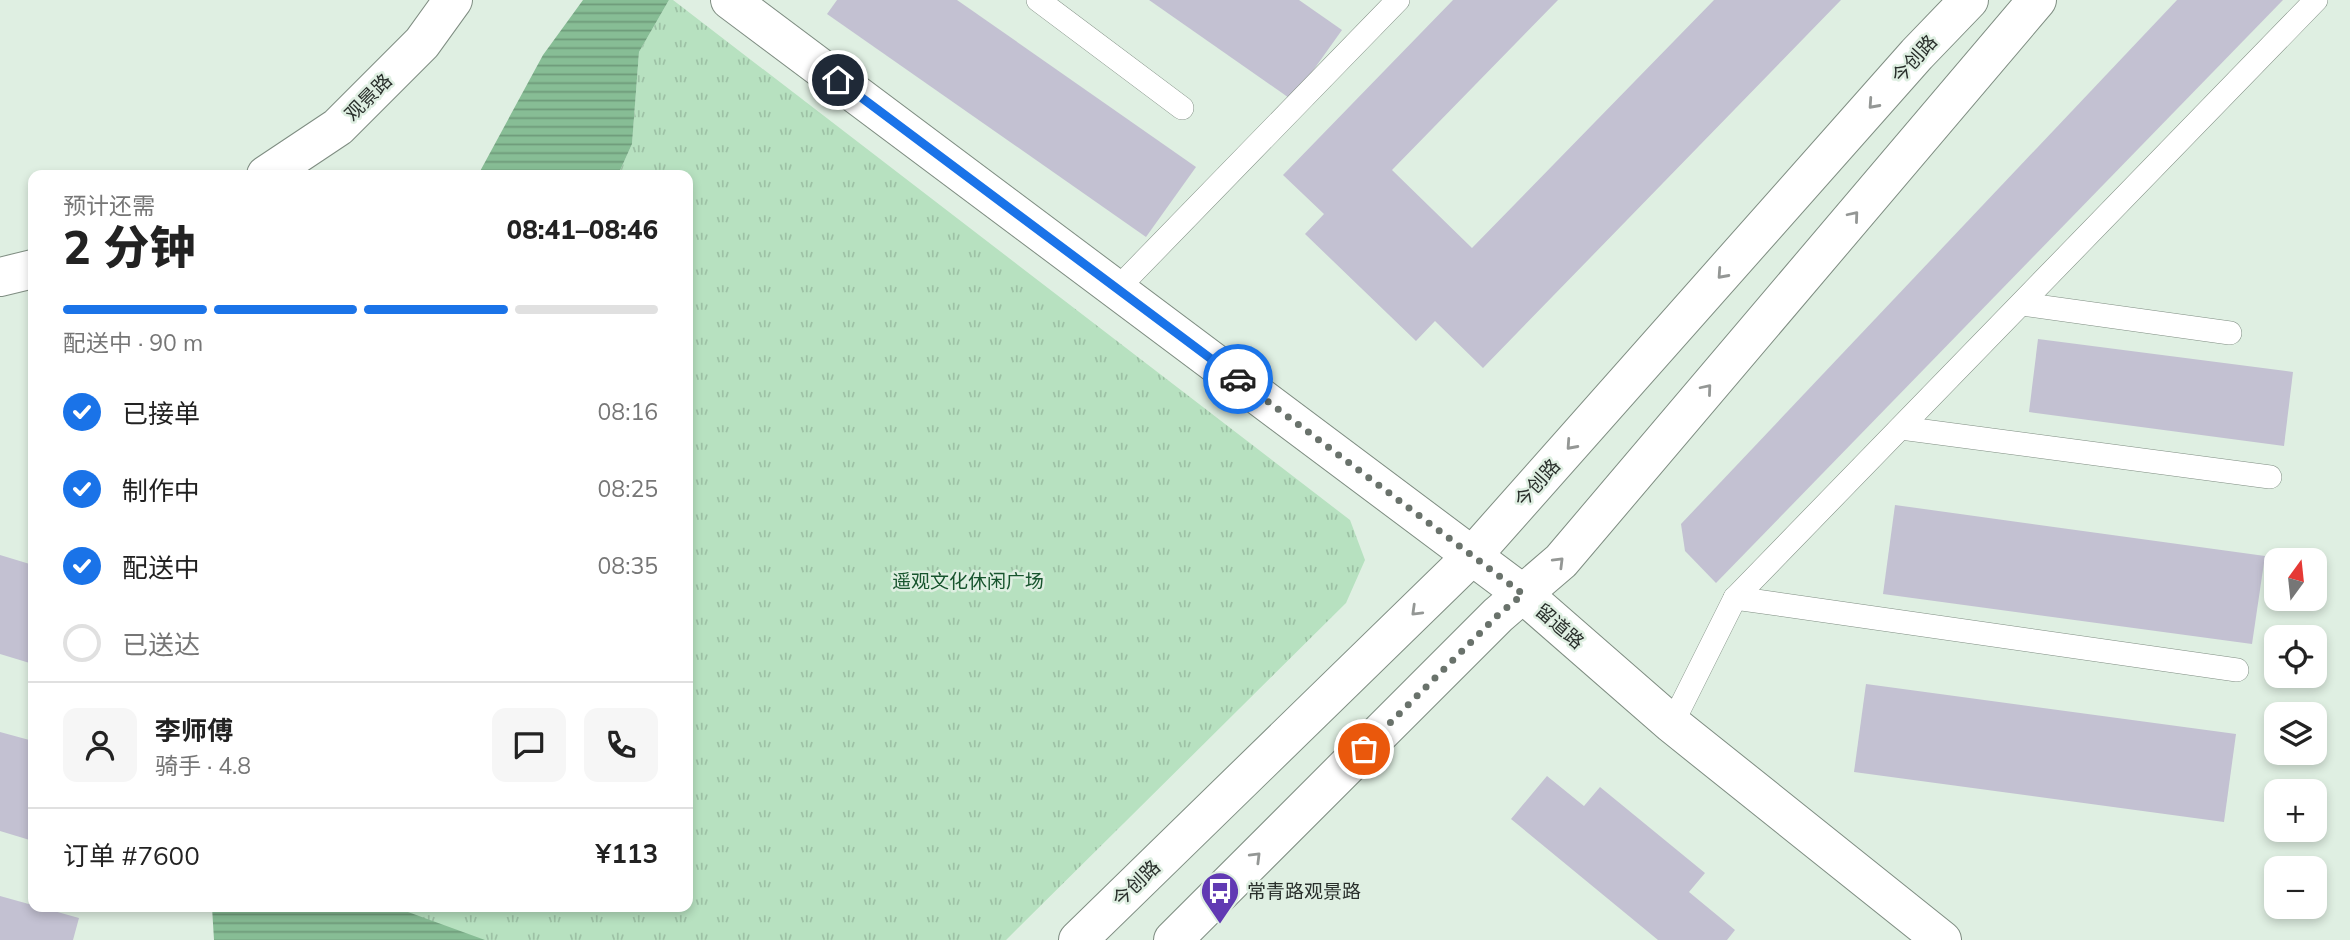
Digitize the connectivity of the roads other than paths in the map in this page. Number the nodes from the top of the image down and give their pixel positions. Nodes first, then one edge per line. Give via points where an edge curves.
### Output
1 (453, 0) edge
2 (730, 0) edge
3 (1038, 0) edge
4 (1398, 0) edge
5 (1969, 0) edge
6 (2037, 0) edge
7 (2316, 0) edge
8 (1182, 108) dead end
9 (274, 170) edge
10 (28, 270) edge
11 (0, 277) edge
12 (1118, 288) junction
13 (2022, 304) junction
14 (2230, 333) dead end
15 (1901, 428) junction
16 (2270, 477) dead end
17 (1472, 556) junction
18 (1523, 594) junction
19 (1735, 598) junction
20 (2237, 670) dead end
21 (1672, 724) junction
22 (1078, 940) edge
23 (1173, 940) edge
24 (1942, 940) edge

1 - 9 main road, 观景路 via 422,43 338,127
2 - 12 main road, 留道路
3 - 8 lane
4 - 12 lane
5 -> 17 main road, 今创路
18 -> 6 main road via 1561,561
7 - 13 lane
10 - 11 main road
12 - 17 main road, 留道路
13 - 14 lane
13 - 15 lane
15 - 16 lane
15 - 19 lane
17 - 18 main road, 留道路
17 -> 22 main road, 今创路
18 - 21 main road, 留道路
23 -> 18 main road
19 - 20 lane
19 - 21 lane
21 - 24 main road, 留道路

